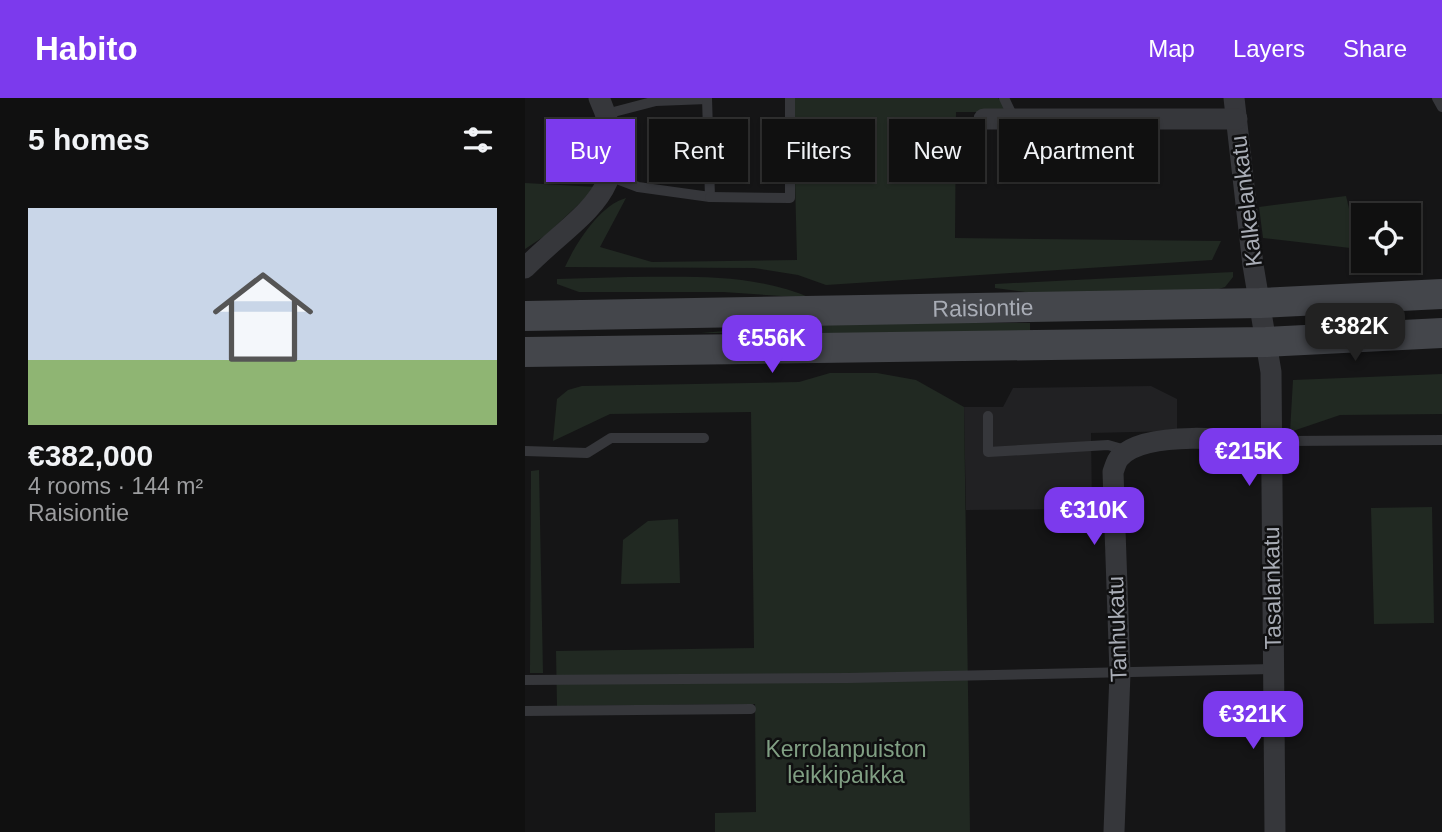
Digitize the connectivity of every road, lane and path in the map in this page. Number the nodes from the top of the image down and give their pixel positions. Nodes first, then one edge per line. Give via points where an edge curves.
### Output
1 (790, 98) edge
2 (1005, 98) edge
3 (1437, 98) edge
4 (707, 99) edge
5 (602, 106) edge
6 (1442, 107) edge
7 (1236, 109) edge
8 (1014, 119) joint
9 (606, 182) edge
10 (625, 182) edge
11 (710, 197) junction
12 (525, 268) edge
13 (1442, 294) edge
14 (1260, 303) junction
15 (525, 316) edge
16 (1442, 333) edge
17 (1266, 342) junction
18 (525, 352) edge
19 (988, 416) dead end
20 (704, 438) dead end
21 (1442, 440) edge
22 (1270, 446) junction
23 (525, 451) edge
24 (1129, 451) junction
25 (1273, 669) junction
26 (1120, 673) junction
27 (525, 680) edge
28 (751, 709) dead end
29 (525, 711) edge
30 (1114, 832) edge
31 (1275, 832) edge

1 - 11 lane via 790,198
2 - 8 lane
3 - 6 lane
4 - 5 lane
4 - 11 lane
7 - 8 street
7 - 14 street, Kalkelankatu
9 - 12 street via 595,204
10 - 11 lane
13 - 14 main road, Raisiontie
14 - 15 main road, Raisiontie
14 - 17 street, Tasalankatu
16 - 17 main road, Raisiontie
17 - 18 main road, Raisiontie
17 - 22 street, Tasalankatu via 1272,372
19 - 24 lane via 988,452 1108,445
20 - 23 lane via 611,438 587,453
21 - 22 lane via 1285,441
22 - 24 street via 1189,439 1157,441
22 - 25 street, Tasalankatu
24 - 26 street, Tanhukatu via 1118,458 1113,472
25 - 26 lane
25 - 31 street, Tasalankatu
26 - 27 lane
26 - 30 street, Tanhukatu
28 - 29 lane

